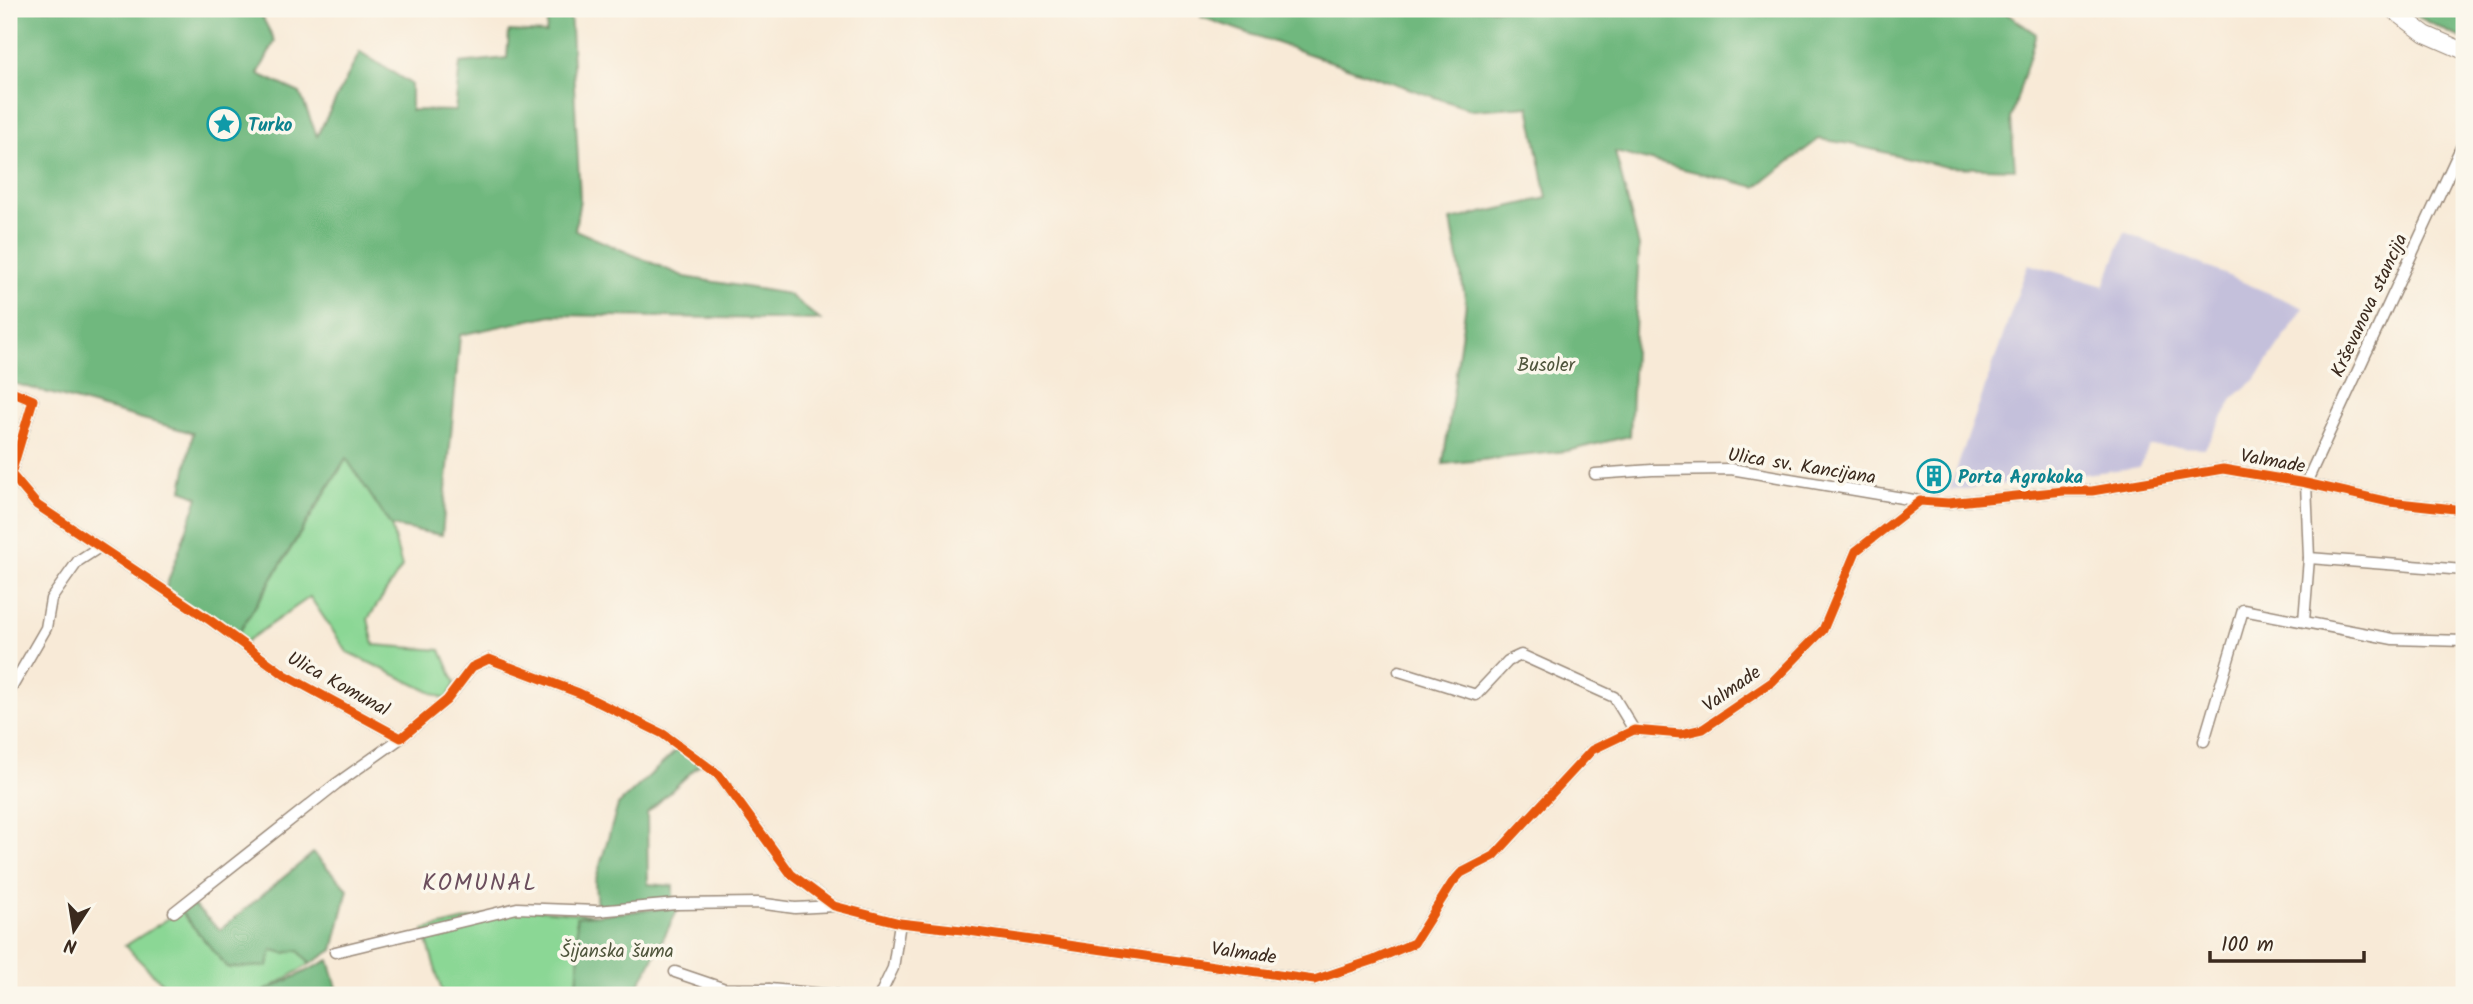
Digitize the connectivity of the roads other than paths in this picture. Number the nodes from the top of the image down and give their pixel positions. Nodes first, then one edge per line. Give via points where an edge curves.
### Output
1 (2392, 9) edge
2 (2464, 51) edge
3 (2464, 141) edge
4 (9, 390) edge
5 (1595, 474) dead end
6 (2306, 483) junction
7 (1920, 501) junction
8 (2464, 510) edge
9 (98, 548) junction
10 (2309, 558) junction
11 (2464, 570) edge
12 (2304, 621) junction
13 (2464, 641) edge
14 (1399, 671) dead end
15 (9, 692) edge
16 (1634, 730) junction
17 (401, 738) junction
18 (2204, 741) dead end
19 (834, 906) junction
20 (174, 912) dead end
21 (901, 923) junction
22 (335, 952) dead end
23 (675, 972) dead end
24 (767, 992) edge
25 (837, 995) edge
26 (880, 995) edge

1 - 2 main road via 2425,33
3 - 6 street, Krševanova stancija
4 - 9 street, Ulica Komunal via 33,400 11,474 37,505
5 - 7 street, Ulica sv. Kancijana via 1731,469
6 - 7 street, Valmade via 2223,469 2092,491 1948,503
6 - 8 street, Valmade via 2389,502
6 - 10 street, Valmade
7 - 16 street, Valmade via 1856,551 1823,630 1772,682 1703,729 1681,734
9 - 15 street via 78,561 51,599 46,628
9 - 17 street, Ulica Komunal via 200,613 285,675
10 - 11 street
10 - 12 street, Valmade
12 - 13 street via 2393,639
12 - 18 street via 2243,610
14 - 16 street via 1476,695 1508,661 1521,655 1614,697
16 - 21 street, Valmade via 1592,750 1493,856 1461,873 1414,943 1314,980
17 - 19 street, Ulica Komunal via 447,700 472,667 489,659 579,693 663,734 719,775 791,874
17 - 20 street, Ulica Komunal
19 - 21 street, Ulica Komunal
19 - 22 street, Ulica Komunal via 676,904 597,911 517,908
21 - 26 street via 893,968
23 - 24 street via 726,989
24 - 25 street

